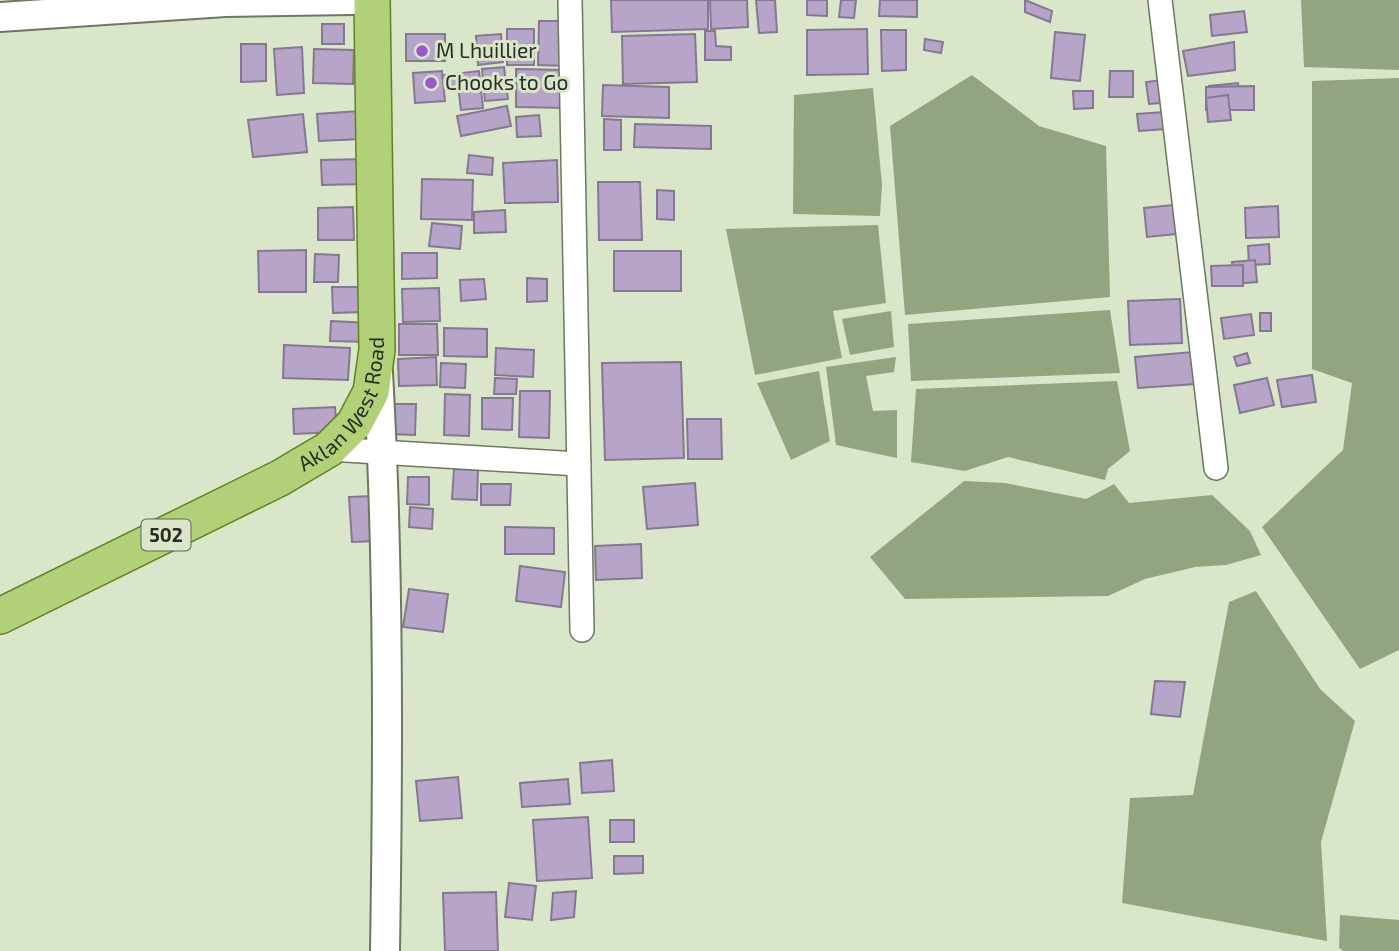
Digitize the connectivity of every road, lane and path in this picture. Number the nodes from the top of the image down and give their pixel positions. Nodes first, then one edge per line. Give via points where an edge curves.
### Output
1 (352, 0) edge
2 (372, 0) edge
3 (570, 0) edge
4 (1160, 0) edge
5 (0, 17) edge
6 (377, 350) junction
7 (329, 449) junction
8 (383, 450) junction
9 (579, 464) junction
10 (1216, 468) dead end
11 (0, 616) edge
12 (582, 630) dead end
13 (385, 951) edge

1 - 5 street via 225,2
2 - 6 main road, Aklan West Road / 502
3 - 9 street
4 - 10 street
6 - 7 main road, Aklan West Road / 502 via 371,392 354,424
6 - 8 street
7 - 8 street
7 - 11 main road, Aklan West Road / 502 via 280,478
8 - 9 street
8 - 13 street
9 - 12 street

